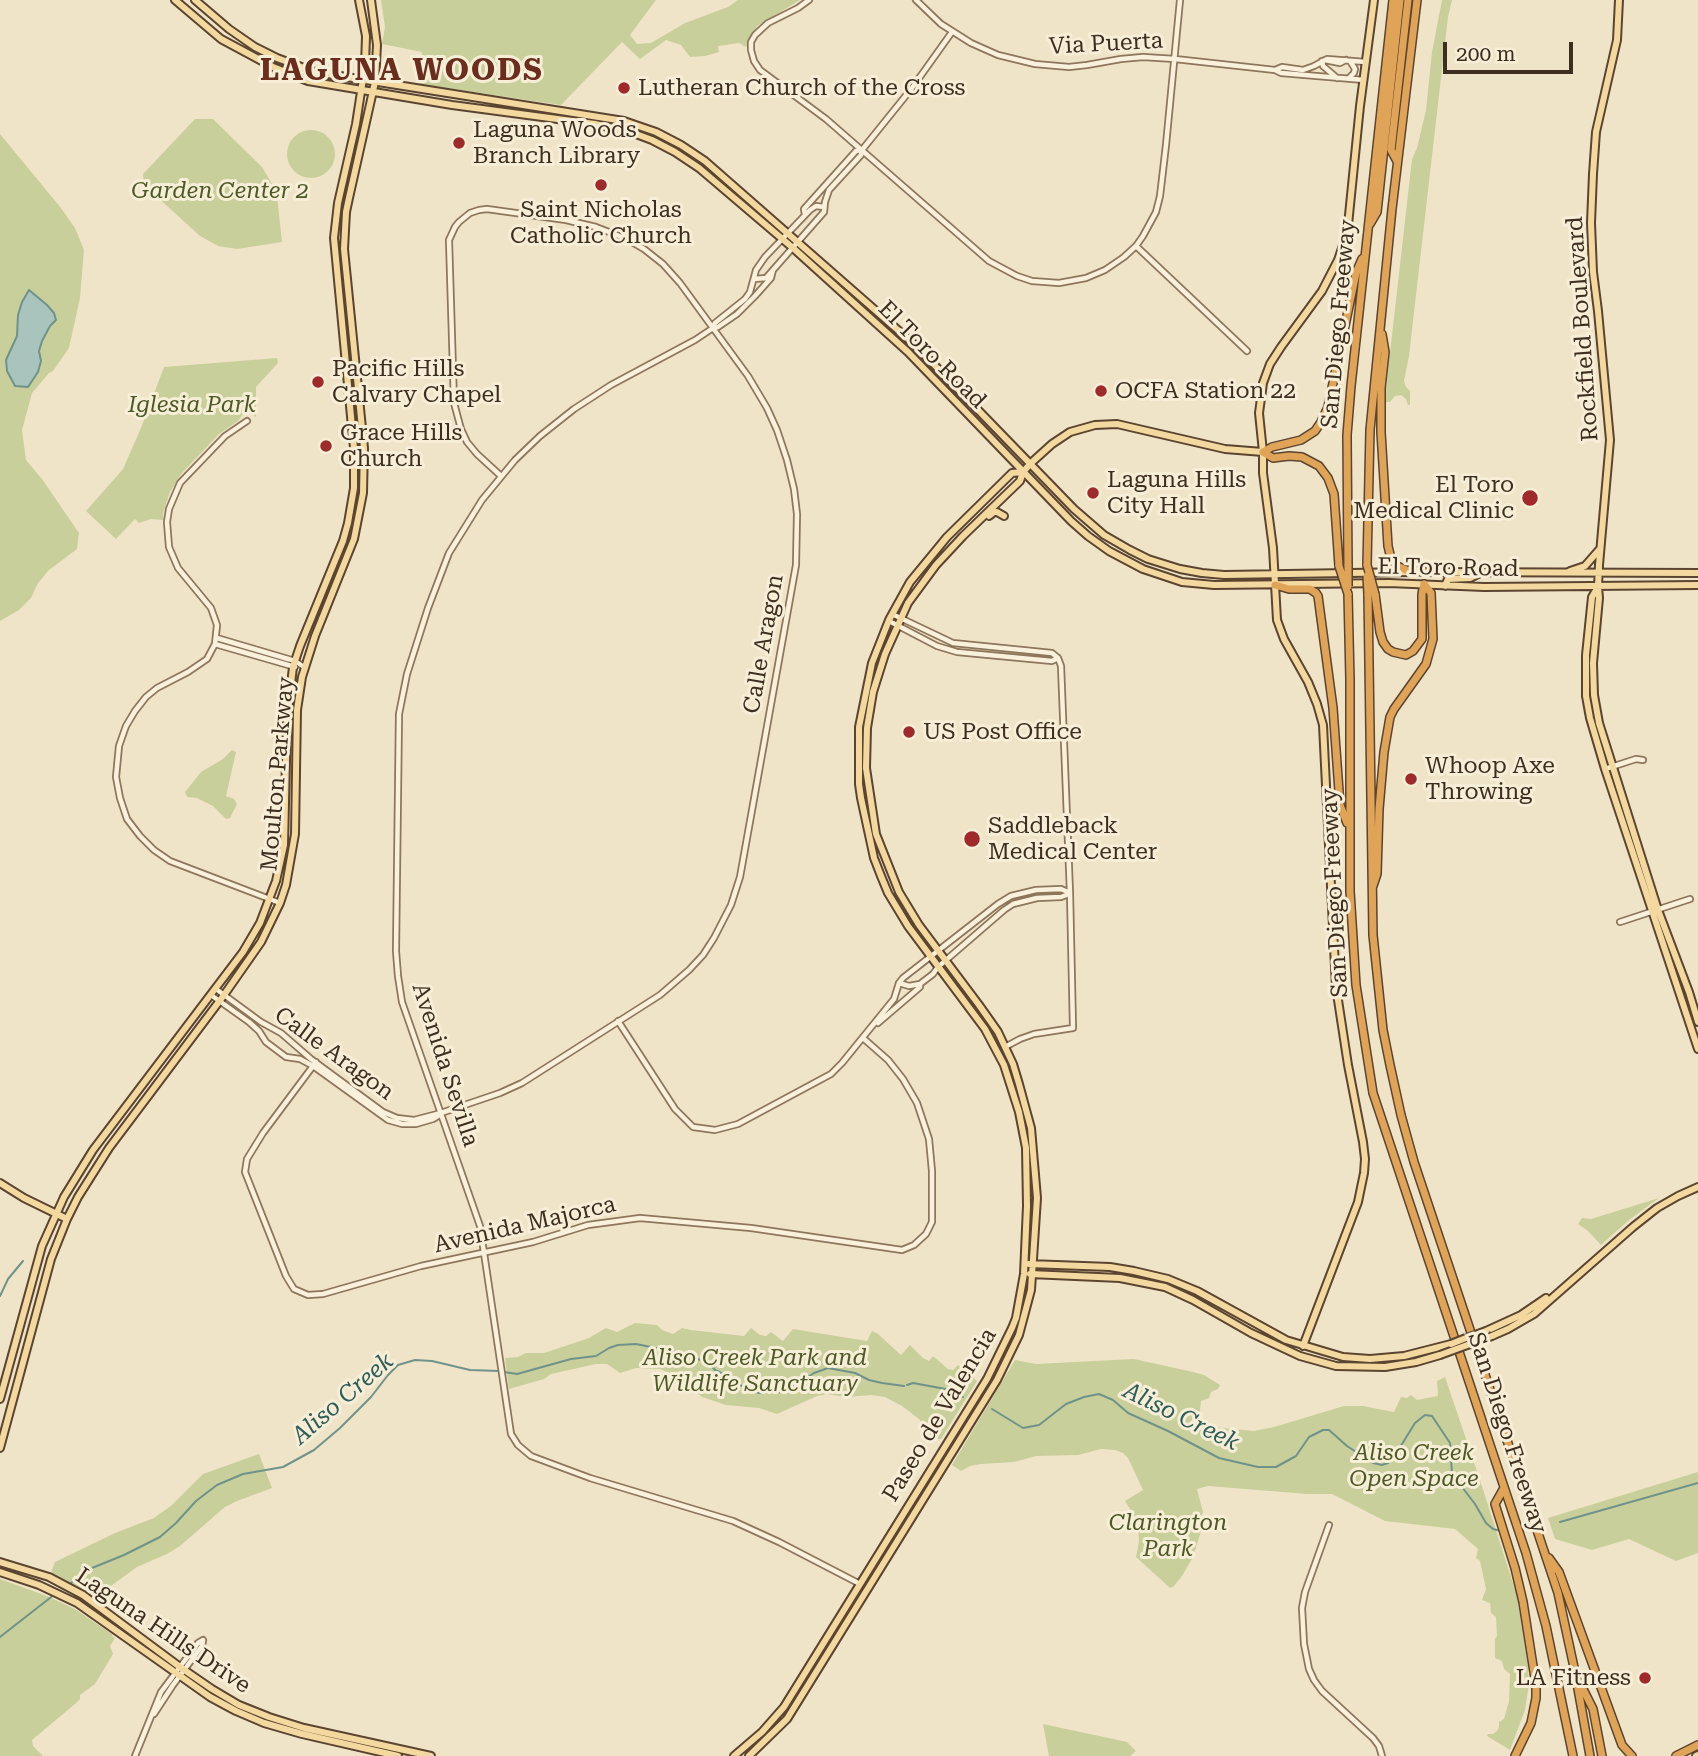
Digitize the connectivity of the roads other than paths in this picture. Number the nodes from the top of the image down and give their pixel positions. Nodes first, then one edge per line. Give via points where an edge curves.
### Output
1 (175, 0) edge
2 (195, 0) edge
3 (359, 0) edge
4 (371, 0) edge
5 (809, 0) edge
6 (916, 0) edge
7 (1180, 0) edge
8 (1374, 0) edge
9 (1393, 0) edge
10 (1400, 0) edge
11 (1408, 0) edge
12 (1417, 0) edge
13 (1619, 0) edge
14 (952, 32) junction
15 (1175, 59) junction
16 (1323, 60) junction
17 (1348, 60) junction
18 (1367, 62) junction
19 (1275, 70) junction
20 (1337, 78) junction
21 (1349, 78) junction
22 (363, 80) junction
23 (1364, 80) junction
24 (375, 82) junction
25 (362, 90) junction
26 (373, 92) junction
27 (862, 150) junction
28 (1398, 162) junction
29 (824, 207) junction
30 (805, 215) junction
31 (796, 225) junction
32 (1368, 228) junction
33 (805, 233) junction
34 (785, 236) junction
35 (795, 245) junction
36 (1136, 246) junction
37 (1365, 251) junction
38 (776, 253) junction
39 (778, 265) junction
40 (773, 270) junction
41 (754, 279) junction
42 (1380, 323) junction
43 (713, 328) junction
44 (1247, 351) dead end
45 (357, 390) junction
46 (348, 393) junction
47 (247, 421) dead end
48 (1263, 452) junction
49 (1031, 463) junction
50 (1023, 472) junction
51 (500, 476) junction
52 (1000, 501) junction
53 (976, 524) junction
54 (1600, 548) junction
55 (1344, 566) junction
56 (1424, 572) junction
57 (1482, 572) junction
58 (1561, 573) junction
59 (1698, 573) edge
60 (1275, 574) junction
61 (1599, 574) junction
62 (1424, 584) junction
63 (1275, 585) junction
64 (1698, 585) edge
65 (1446, 586) junction
66 (1598, 587) junction
67 (1371, 594) junction
68 (890, 617) junction
69 (899, 622) junction
70 (216, 641) junction
71 (294, 664) junction
72 (304, 667) junction
73 (1643, 760) dead end
74 (1609, 768) junction
75 (1349, 829) junction
76 (1371, 892) junction
77 (1070, 893) junction
78 (270, 899) junction
79 (1690, 899) dead end
80 (280, 902) junction
81 (1655, 911) junction
82 (1620, 922) dead end
83 (939, 951) junction
84 (930, 957) junction
85 (946, 960) junction
86 (938, 967) junction
87 (899, 984) junction
88 (920, 984) junction
89 (213, 992) junction
90 (222, 998) junction
91 (618, 1021) junction
92 (1698, 1022) edge
93 (872, 1027) junction
94 (863, 1038) junction
95 (1005, 1046) junction
96 (1698, 1049) edge
97 (315, 1064) junction
98 (441, 1113) junction
99 (0, 1183) edge
100 (1698, 1187) edge
101 (55, 1213) junction
102 (67, 1219) junction
103 (484, 1252) junction
104 (1024, 1264) junction
105 (1032, 1264) junction
106 (1024, 1274) junction
107 (1032, 1274) junction
108 (1303, 1346) junction
109 (1439, 1351) junction
110 (1300, 1356) junction
111 (0, 1399) edge
112 (0, 1448) edge
113 (1504, 1488) junction
114 (1328, 1525) dead end
115 (1545, 1553) junction
116 (0, 1562) edge
117 (0, 1572) edge
118 (860, 1584) junction
119 (182, 1668) junction
120 (1575, 1672) junction
121 (177, 1675) junction
122 (1698, 1745) edge
123 (1516, 1753) edge
124 (135, 1756) edge
125 (398, 1756) edge
126 (431, 1756) edge
127 (734, 1756) edge
128 (749, 1756) edge
129 (1382, 1756) edge
130 (1573, 1756) edge
131 (1590, 1756) edge
132 (1602, 1756) edge
133 (1632, 1756) edge
134 (1676, 1756) edge

1 - 25 main road, El Toro Road via 221,39 273,67 308,81
2 - 22 main road, El Toro Road via 229,29 277,58 314,72
3 - 22 main road, Moulton Parkway via 366,36
4 - 24 main road, Moulton Parkway via 377,45
5 - 27 street via 761,28 751,42 754,61
6 - 14 street, Via Puerta
7 - 15 street
8 - 18 main road
9 - 32 highway, San Diego Freeway
10 - 32 highway via 1377,212
11 - 28 highway via 1391,150
12 - 28 highway, San Diego Freeway
13 - 54 main road, Rockfield Boulevard via 1615,57 1592,174 1593,272 1609,427
14 - 15 street, Via Puerta via 1005,58 1055,67 1143,57
14 - 27 street, Avenida Sevilla
15 - 19 street, Via Puerta
15 - 36 street via 1160,196 1151,223
16 - 17 street via 1334,56
16 - 19 street, Via Puerta via 1303,70
16 - 20 street via 1323,66
17 - 18 street
17 - 21 street via 1355,69
18 - 23 main road
19 - 20 street, Via Puerta
20 - 21 street, Via Puerta
21 - 23 street, Via Puerta
22 - 24 main road, El Toro Road
22 - 25 main road, Moulton Parkway
23 - 48 main road via 1344,242 1322,291 1270,364 1260,398
24 - 26 main road, Moulton Parkway
24 - 34 main road, El Toro Road via 596,116 645,128 705,160
25 - 26 main road, El Toro Road
25 - 46 main road, Moulton Parkway via 334,238
26 - 34 main road, El Toro Road via 622,129 675,152
26 - 45 main road, Moulton Parkway via 345,223
27 - 29 street, Avenida Sevilla via 829,190
27 - 30 street, Avenida Sevilla via 856,150 804,209
27 - 36 street via 989,261 1017,276 1059,283 1086,278 1105,270
28 - 42 highway, San Diego Freeway
29 - 30 street via 816,206
29 - 33 street, Avenida Sevilla
30 - 31 street, Avenida Sevilla
31 - 33 street
31 - 34 street, Avenida Sevilla
32 - 37 highway, San Diego Freeway
33 - 35 street, Avenida Sevilla
34 - 35 main road, El Toro Road
34 - 38 street, Avenida Sevilla
35 - 39 street, Avenida Sevilla
35 - 49 main road, El Toro Road via 915,345
35 - 50 main road, El Toro Road via 908,352
36 - 44 street
37 - 48 highway via 1321,422 1301,440
37 - 55 highway, San Diego Freeway via 1348,435
38 - 39 street
38 - 41 street, Avenida Sevilla via 756,270
39 - 40 street, Avenida Sevilla
40 - 41 street via 765,279
40 - 43 street, Avenida Sevilla via 743,308
41 - 43 street, Avenida Sevilla via 745,299
42 - 56 highway via 1385,352 1381,432 1388,546 1395,565
42 - 67 highway, San Diego Freeway, bridge via 1370,430 1367,565
43 - 51 street, Avenida Sevilla via 574,409
43 - 51 street, Calle Aragon via 671,272 627,239 566,220 486,209 470,214 455,227 449,240 454,403 467,442
43 - 91 street, Calle Aragon via 748,376 778,430 794,489 796,565 740,877 731,905 715,939 689,970
45 - 46 main road
45 - 72 main road, Moulton Parkway via 364,461 361,509 349,554
46 - 71 main road, Moulton Parkway via 355,470 348,523
47 - 70 street via 225,436 180,483 167,522 169,547 178,568 211,608
48 - 49 main road, Paseo de Valencia via 1225,449 1102,424 1070,432
48 - 55 highway via 1273,458 1302,457 1319,466 1328,478
48 - 60 main road
49 - 50 main road, Paseo de Valencia
49 - 60 main road, El Toro Road via 1093,526 1148,559 1202,573
50 - 52 main road, Paseo de Valencia
50 - 63 main road, El Toro Road via 1088,536 1135,566 1182,582
50 - 68 main road, Paseo de Valencia via 1012,473 947,537 910,582
51 - 98 street, Avenida Sevilla via 449,553 407,674 399,713 398,976 402,1002
52 - 53 main road, Paseo de Valencia
52 - 53 main road via 1005,516 994,512
53 - 69 main road, Paseo de Valencia via 936,565
54 - 58 main road via 1585,566
54 - 61 main road, Rockfield Boulevard
55 - 75 highway, San Diego Freeway, bridge via 1350,680
56 - 57 main road, El Toro Road
56 - 60 main road, El Toro Road
57 - 58 main road, El Toro Road
57 - 65 main road via 1448,579
58 - 61 main road, El Toro Road
59 - 61 main road, El Toro Road
60 - 63 main road
61 - 66 main road, Rockfield Boulevard
62 - 63 main road, El Toro Road
62 - 65 main road, El Toro Road
62 - 67 highway via 1422,639 1406,655 1393,652 1383,642
62 - 76 highway via 1431,593 1433,639 1426,664 1390,718 1377,874
63 - 75 highway via 1310,589 1318,596 1340,804
63 - 108 main road via 1278,624 1308,682 1323,725 1336,987 1364,1159 1358,1202
64 - 66 main road, El Toro Road
65 - 66 main road, El Toro Road
66 - 74 main road via 1592,663
67 - 76 highway, San Diego Freeway
68 - 69 street
68 - 84 main road, Paseo de Valencia via 872,663 859,727 859,784 881,876
69 - 77 street via 937,646 957,652 1058,658
69 - 83 main road, Paseo de Valencia via 873,692 866,768 876,834 899,892
70 - 71 street
70 - 78 street via 208,659 157,688 135,711 119,746 116,777 120,798 127,819 140,836 170,861
71 - 72 street
71 - 78 main road, Moulton Parkway via 287,718 284,845
72 - 80 main road, Moulton Parkway via 297,710 295,834
73 - 74 street
74 - 81 main road
75 - 113 highway, San Diego Freeway via 1356,985 1373,1093
76 - 115 highway, San Diego Freeway via 1383,1030 1401,1115
77 - 83 street via 1037,890 1011,896
77 - 85 street via 1013,904
77 - 95 street via 1073,1028 1034,1034
78 - 80 street
78 - 89 main road, Moulton Parkway via 247,946
79 - 81 street
80 - 90 main road, Moulton Parkway via 261,942
81 - 82 street
81 - 92 main road
81 - 96 main road
83 - 84 street
83 - 85 main road, Paseo de Valencia
84 - 86 main road, Paseo de Valencia
84 - 87 street
85 - 86 street
85 - 95 main road, Paseo de Valencia
86 - 88 street
86 - 104 main road, Paseo de Valencia via 985,1029 1013,1091 1026,1147
87 - 88 street
87 - 93 street via 894,999
88 - 93 street
89 - 90 street, Calle Aragon
89 - 101 main road, Moulton Parkway via 93,1150
90 - 97 street, Calle Aragon via 281,1033
90 - 97 street, Calle Aragon via 286,1057
90 - 102 main road, Moulton Parkway via 104,1155
91 - 94 street via 675,1109 693,1126 715,1130 738,1125 820,1082
91 - 98 street, Calle Aragon via 522,1083
93 - 94 street
94 - 103 street, Avenida Majorca via 903,1079 929,1139 932,1222 914,1245 902,1250 751,1228 640,1218 588,1225
95 - 105 main road, Paseo de Valencia via 1031,1128 1037,1198
97 - 98 street, Calle Aragon via 388,1120 416,1124
97 - 103 street, Avenida Majorca via 258,1142 245,1172 294,1289 308,1295 323,1294
98 - 103 street, Avenida Sevilla via 475,1210
99 - 101 main road
100 - 109 main road, bridge via 1649,1214 1534,1314 1508,1329
101 - 102 main road
101 - 111 main road, Moulton Parkway
102 - 112 main road, Moulton Parkway via 47,1273
103 - 118 street, Avenida Sevilla via 511,1434 522,1449 590,1478 733,1521
104 - 105 main road
104 - 106 main road, Paseo de Valencia
105 - 107 main road, Paseo de Valencia
105 - 108 main road via 1110,1267 1168,1279
106 - 107 main road
106 - 118 main road, Paseo de Valencia via 1012,1328 987,1379
107 - 110 main road via 1120,1278 1166,1287
107 - 128 main road, Paseo de Valencia via 1019,1335 997,1380 794,1709
108 - 109 main road via 1357,1359
108 - 110 street
109 - 110 main road via 1416,1362 1385,1367 1336,1366
113 - 123 highway via 1495,1504 1523,1602 1536,1685 1531,1723
113 - 130 highway, San Diego Freeway via 1554,1659
114 - 129 street via 1302,1608 1309,1669 1322,1691 1373,1738
115 - 120 highway, San Diego Freeway
115 - 133 highway via 1559,1572 1622,1745
116 - 119 main road, Laguna Hills Drive via 51,1578 83,1595
117 - 121 main road, Laguna Hills Drive via 77,1603
118 - 127 main road, Paseo de Valencia via 784,1707
119 - 119 street via 202,1646 203,1640 198,1643
119 - 121 street
119 - 126 main road, Laguna Hills Drive via 212,1689 269,1717
120 - 131 highway, San Diego Freeway
120 - 132 highway via 1592,1709
121 - 124 street via 159,1697
121 - 125 main road, Laguna Hills Drive via 264,1723
122 - 134 highway

